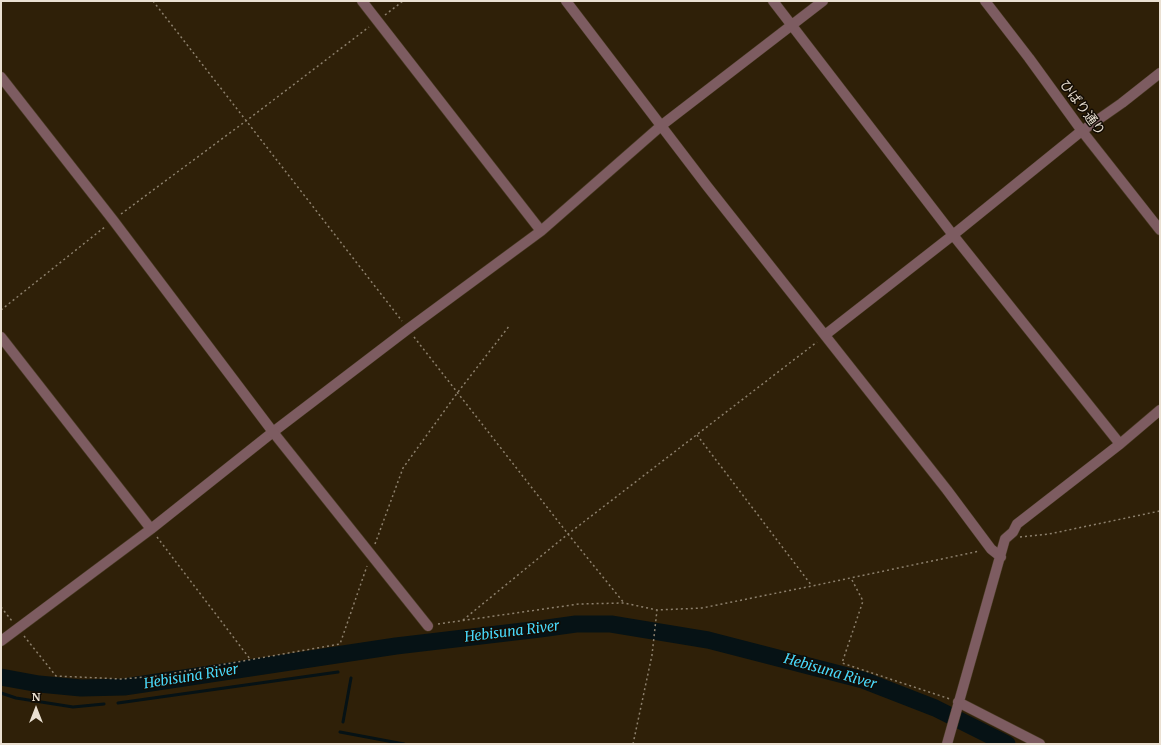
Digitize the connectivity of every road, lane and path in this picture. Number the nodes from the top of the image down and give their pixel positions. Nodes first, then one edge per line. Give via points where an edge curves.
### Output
1 (153, 1) edge
2 (362, 1) edge
3 (403, 1) edge
4 (566, 1) edge
5 (773, 1) edge
6 (823, 1) edge
7 (985, 1) edge
8 (377, 21) junction
9 (792, 25) junction
10 (1160, 73) edge
11 (1, 77) edge
12 (246, 121) junction
13 (662, 125) junction
14 (1082, 131) junction
15 (113, 220) junction
16 (1160, 230) edge
17 (541, 231) junction
18 (953, 235) junction
19 (1, 310) edge
20 (510, 325) dead end
21 (408, 329) junction
22 (825, 335) junction
23 (1, 337) edge
24 (458, 392) junction
25 (1160, 410) edge
26 (273, 432) junction
27 (697, 434) junction
28 (1120, 444) junction
29 (1160, 511) edge
30 (151, 529) junction
31 (568, 534) junction
32 (1005, 539) junction
33 (991, 549) junction
34 (371, 555) junction
35 (1001, 557) junction
36 (852, 580) dead end
37 (812, 586) junction
38 (624, 602) junction
39 (1, 607) edge
40 (657, 610) junction
41 (463, 620) junction
42 (428, 626) joint
43 (18, 628) junction
44 (1, 641) edge
45 (250, 659) junction
46 (960, 699) junction
47 (634, 744) edge
48 (947, 744) edge
49 (1040, 744) edge

1 - 12 path
2 - 8 street
3 - 8 path
4 - 13 street
5 - 9 street
6 - 9 street
7 - 14 street, ひばり通り
8 - 12 path
8 - 17 street
9 - 13 street
9 - 18 street
10 - 14 street
11 - 15 street
12 - 15 path
12 - 21 path
13 - 17 street
13 - 22 street
14 - 16 street, ひばり通り
14 - 18 street
15 - 19 path
15 - 26 street
17 - 21 street
18 - 22 street
18 - 28 street
20 - 24 path
21 - 24 path
21 - 26 street
22 - 27 path
22 - 33 street
23 - 30 street
24 - 31 path
24 - 34 path via 403,468
25 - 28 street
26 - 30 street
26 - 34 street
27 - 31 path
27 - 37 path
28 - 32 street via 1017,524
29 - 32 path via 1049,534
30 - 43 street
30 - 45 path
31 - 38 path
31 - 41 path
32 - 35 street
33 - 35 street
33 - 37 path
34 - 42 street
34 - 45 path via 340,644
35 - 46 street
36 - 46 path via 863,601 842,662
37 - 40 path via 702,608
38 - 40 path
38 - 41 path via 579,604
39 - 43 path
40 - 47 path via 652,654
41 - 42 path
43 - 44 street
43 - 45 path via 56,676 122,679 157,676
46 - 48 street
46 - 49 street

